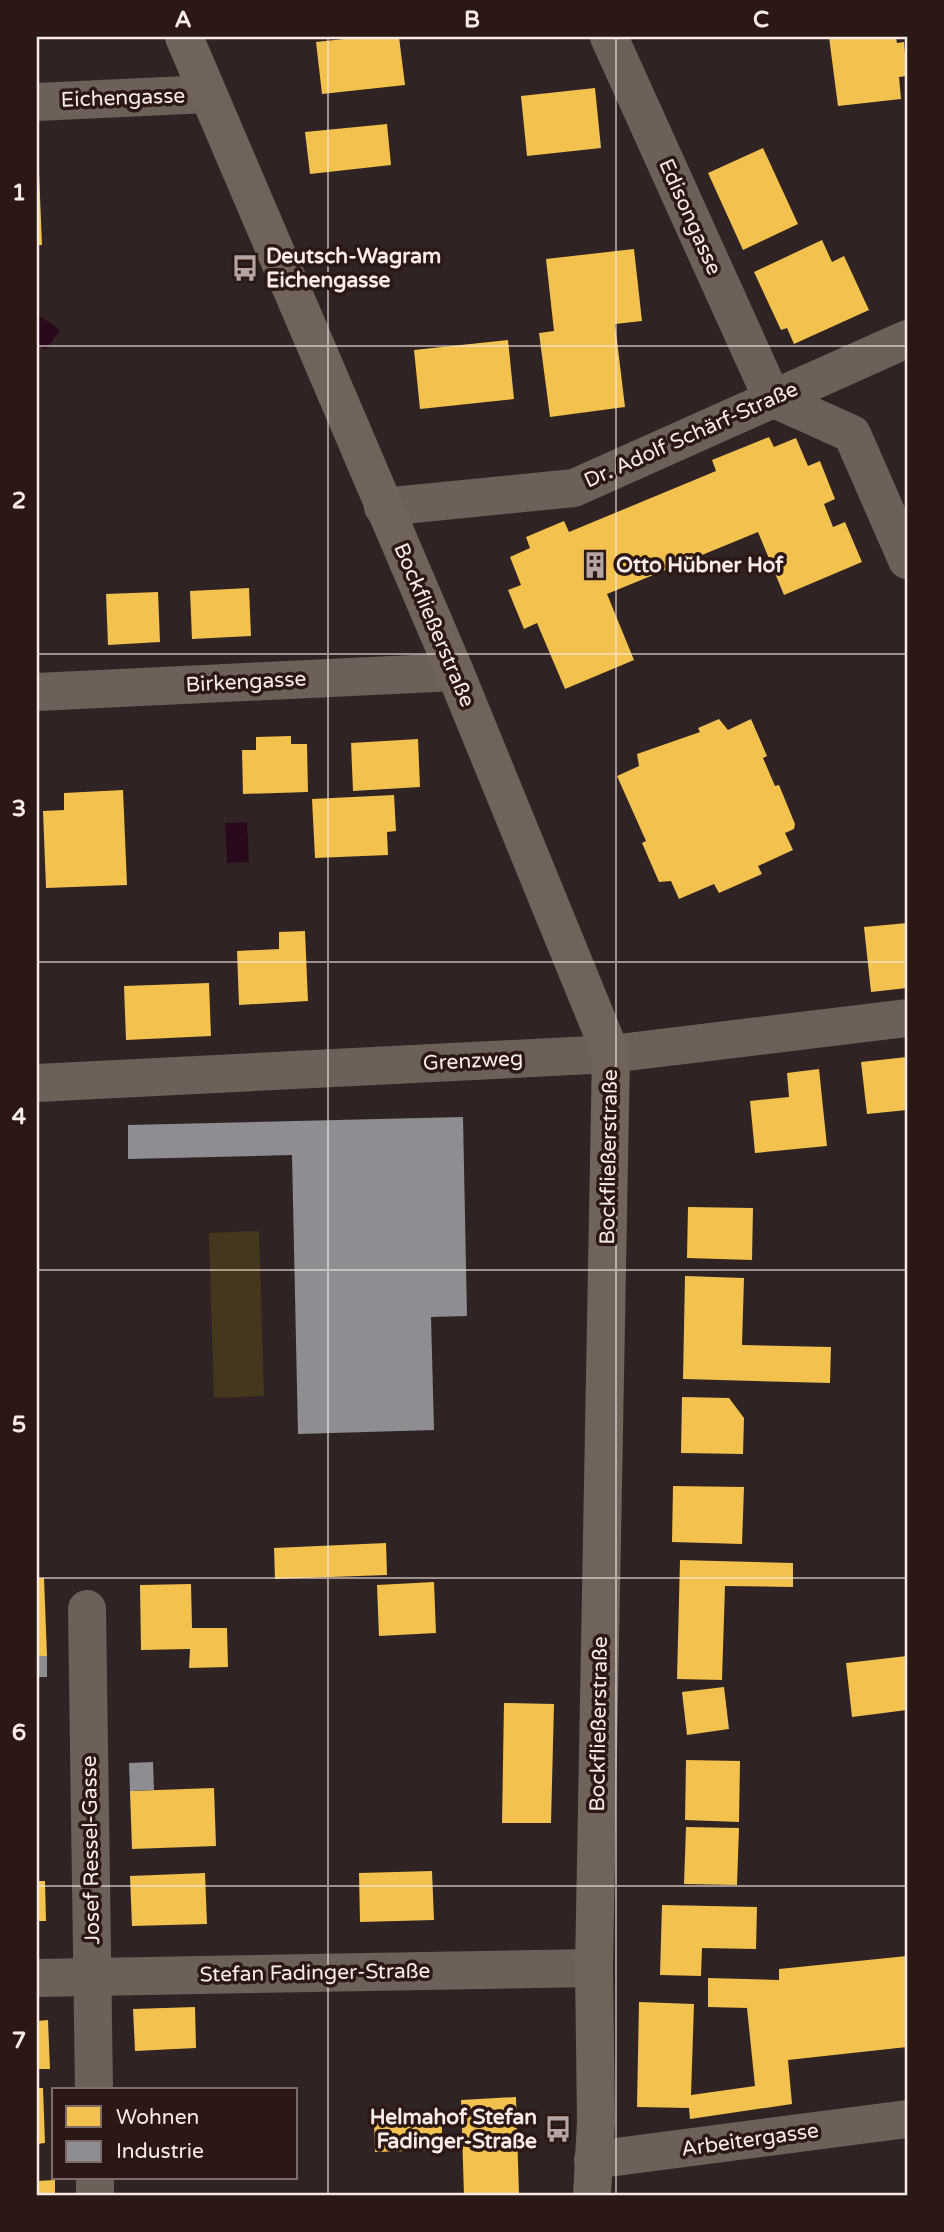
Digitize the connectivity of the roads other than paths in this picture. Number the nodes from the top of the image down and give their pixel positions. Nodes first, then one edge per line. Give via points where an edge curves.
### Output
1 (184, 37) edge
2 (609, 37) edge
3 (208, 94) junction
4 (37, 102) edge
5 (907, 339) edge
6 (772, 398) junction
7 (383, 507) junction
8 (907, 560) edge
9 (454, 672) junction
10 (37, 692) edge
11 (907, 1018) edge
12 (611, 1054) junction
13 (37, 1083) edge
14 (87, 1609) dead end
15 (594, 1968) junction
16 (93, 1977) junction
17 (37, 1978) edge
18 (94, 2088) edge
19 (907, 2119) edge
20 (593, 2178) edge

1 - 3 main road, Bockfließerstraße
2 - 6 street, Edisongasse
3 - 4 street, Eichengasse
3 - 7 main road, Bockfließerstraße
5 - 6 street, Dr. Adolf Schärf-Straße
6 - 7 street, Dr. Adolf Schärf-Straße via 574,488
6 - 8 street via 852,434
7 - 9 main road, Bockfließerstraße
9 - 10 street, Birkengasse
9 - 12 main road, Bockfließerstraße
11 - 12 street, Grenzweg
12 - 13 street, Grenzweg
12 - 15 main road, Bockfließerstraße
14 - 16 street, Josef Ressel-Gasse
15 - 16 street, Stefan Fadinger-Straße
15 - 20 main road, Bockfließerstraße
16 - 17 street, Stefan Fadinger-Straße
16 - 18 street, Josef Ressel-Gasse
19 - 20 street, Arbeitergasse

